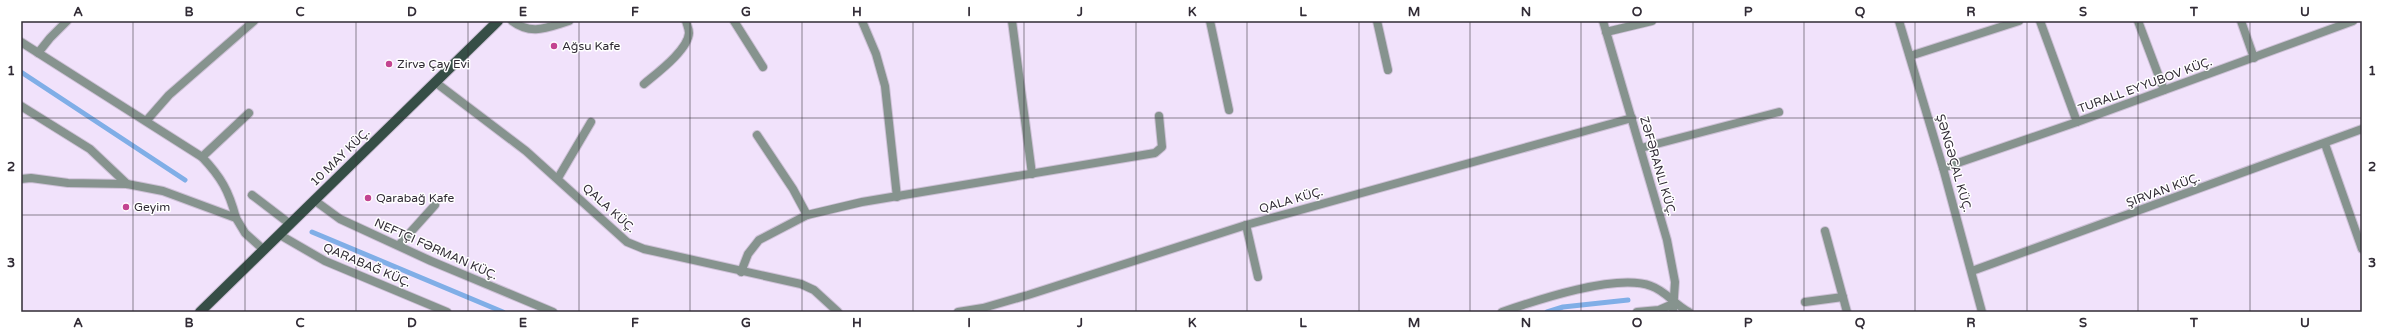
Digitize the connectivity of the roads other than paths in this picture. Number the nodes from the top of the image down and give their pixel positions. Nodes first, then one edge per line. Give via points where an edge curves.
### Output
1 (67, 21) edge
2 (254, 21) edge
3 (498, 21) edge
4 (512, 21) edge
5 (569, 21) edge
6 (686, 21) edge
7 (734, 21) edge
8 (862, 21) edge
9 (1012, 21) edge
10 (1210, 21) edge
11 (1376, 21) edge
12 (1602, 21) edge
13 (1652, 21) edge
14 (1899, 21) edge
15 (2019, 21) edge
16 (2040, 21) edge
17 (2138, 21) edge
18 (2241, 21) edge
19 (2353, 21) edge
20 (2341, 23) edge
21 (1606, 32) junction
22 (21, 42) edge
23 (38, 53) junction
24 (1910, 56) junction
25 (2254, 58) junction
26 (763, 67) dead end
27 (1388, 70) dead end
28 (435, 82) junction
29 (644, 84) dead end
30 (2164, 90) junction
31 (21, 106) edge
32 (1229, 110) dead end
33 (1779, 112) dead end
34 (248, 113) dead end
35 (1158, 116) dead end
36 (1632, 118) junction
37 (147, 120) junction
38 (591, 122) dead end
39 (2077, 122) junction
40 (2362, 129) edge
41 (757, 135) dead end
42 (2325, 144) junction
43 (1641, 148) junction
44 (202, 157) junction
45 (1943, 168) junction
46 (1032, 174) junction
47 (21, 178) edge
48 (558, 178) junction
49 (127, 184) junction
50 (252, 195) dead end
51 (897, 197) junction
52 (314, 200) junction
53 (435, 204) dead end
54 (807, 215) junction
55 (236, 218) junction
56 (290, 224) junction
57 (1246, 225) junction
58 (1825, 231) dead end
59 (280, 235) junction
60 (399, 245) junction
61 (2362, 249) edge
62 (264, 250) junction
63 (1972, 271) junction
64 (741, 272) junction
65 (1258, 277) dead end
66 (1843, 297) junction
67 (1805, 302) dead end
68 (1675, 303) junction
69 (984, 310) edge
70 (200, 312) edge
71 (447, 312) edge
72 (553, 312) edge
73 (838, 312) edge
74 (958, 312) edge
75 (1502, 312) edge
76 (1637, 312) edge
77 (1674, 312) edge
78 (1689, 312) edge
79 (1846, 312) edge
80 (1982, 312) edge

1 - 23 street
2 - 37 street via 169,95
3 - 28 main road, 10 MAY KÜÇ.
4 - 5 street via 526,30
6 - 29 street via 690,32 688,41
7 - 26 street
8 - 51 street via 876,54 884,86
9 - 46 street
10 - 32 street
11 - 27 street
12 - 21 street
13 - 21 street
14 - 24 street, ŞƏNGƏÇAL KÜÇ.
15 - 24 street
16 - 39 street
17 - 30 street
18 - 25 street
19 - 20 street, TURALL EYYUBOV KÜÇ.
20 - 25 street, TURALL EYYUBOV KÜÇ.
21 - 36 street
22 - 23 street
23 - 37 street
24 - 45 street, ŞƏNGƏÇAL KÜÇ.
25 - 30 street, TURALL EYYUBOV KÜÇ.
28 - 48 street, QALA KÜÇ. via 526,150
28 - 52 main road, 10 MAY KÜÇ.
30 - 39 street, TURALL EYYUBOV KÜÇ.
31 - 49 street via 90,149
33 - 43 street
34 - 44 street
35 - 46 street via 1162,147 1155,153
36 - 43 street
36 - 57 street, QALA KÜÇ.
37 - 44 street
38 - 48 street
39 - 45 street, TURALL EYYUBOV KÜÇ.
40 - 42 street, ŞIRVAN KÜÇ.
41 - 54 street
42 - 61 street
42 - 63 street, ŞIRVAN KÜÇ.
43 - 68 street via 1667,240 1675,282
44 - 55 street via 227,188
45 - 63 street, ŞƏNGƏÇAL KÜÇ.
46 - 51 street
47 - 49 street via 68,183
48 - 64 street, QALA KÜÇ. via 627,242 644,249
49 - 55 street via 163,191
50 - 56 street
51 - 54 street
52 - 56 main road, 10 MAY KÜÇ.
52 - 60 street, NEFTÇI FƏRMAN KÜÇ. via 340,219
53 - 60 street
54 - 64 street via 759,240 748,254
55 - 62 street via 245,233
56 - 59 main road, 10 MAY KÜÇ.
57 - 65 street
57 - 69 street, QALA KÜÇ.
58 - 66 street
59 - 62 main road, 10 MAY KÜÇ.
59 - 71 street, QARABAĞ KÜÇ. via 325,261
60 - 72 street, NEFTÇI FƏRMAN KÜÇ.
62 - 70 main road, 10 MAY KÜÇ.
63 - 80 street, ŞƏNGƏÇAL KÜÇ.
64 - 73 street, QALA KÜÇ. via 801,284 814,290
66 - 67 street
66 - 79 street
68 - 75 street via 1650,285 1616,284 1571,291
68 - 76 street via 1659,310
68 - 77 street
68 - 78 street
69 - 74 street, QALA KÜÇ.

